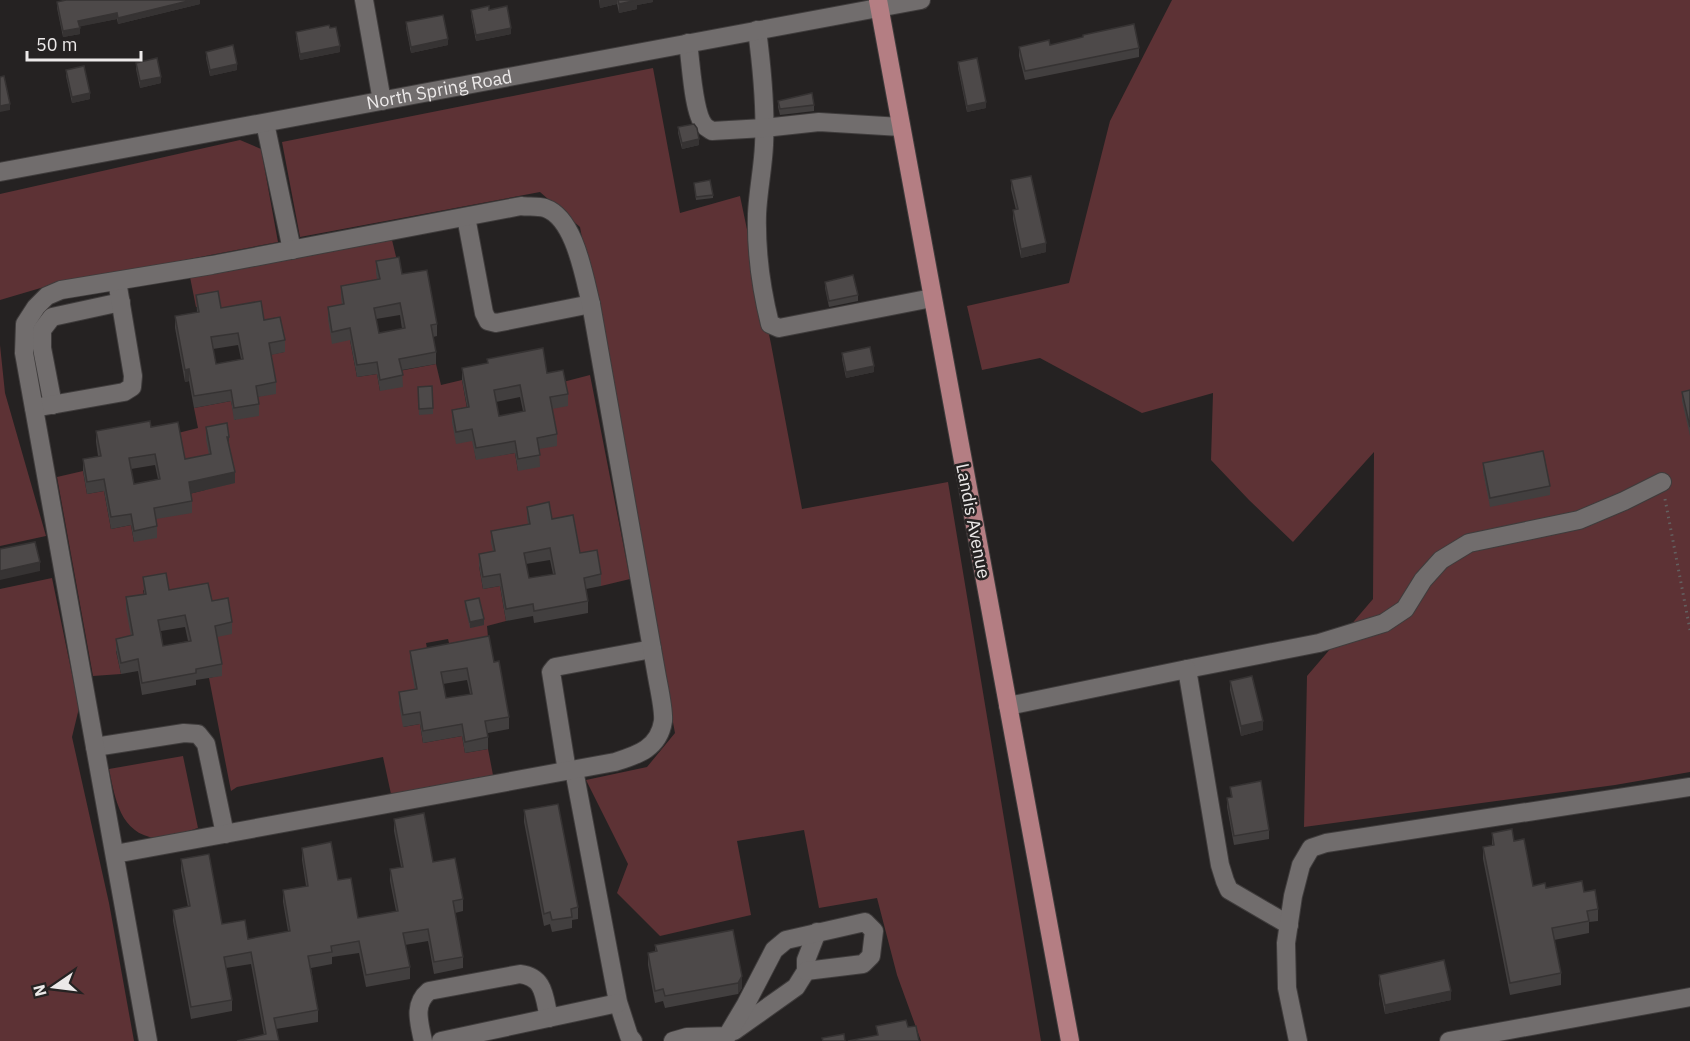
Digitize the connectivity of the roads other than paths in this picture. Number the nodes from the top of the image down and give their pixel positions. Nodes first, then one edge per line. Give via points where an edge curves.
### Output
1 (364, 0) edge
2 (921, 0) edge
3 (878, 4) edge
4 (757, 30) junction
5 (688, 43) junction
6 (382, 101) junction
7 (265, 123) junction
8 (901, 127) junction
9 (764, 128) junction
10 (0, 172) edge
11 (466, 217) junction
12 (292, 250) junction
13 (117, 281) junction
14 (932, 298) junction
15 (121, 302) junction
16 (591, 304) junction
17 (53, 405) junction
18 (34, 408) junction
19 (1662, 482) road end
20 (652, 649) junction
21 (1187, 669) junction
22 (1008, 706) junction
23 (95, 747) junction
24 (570, 771) junction
25 (1690, 787) edge
26 (225, 834) junction
27 (114, 854) junction
28 (1289, 925) junction
29 (817, 932) junction
30 (806, 971) junction
31 (1690, 997) edge
32 (618, 1003) junction
33 (549, 1018) junction
34 (728, 1038) edge
35 (679, 1040) edge
36 (148, 1041) edge
37 (423, 1041) edge
38 (441, 1041) edge
39 (633, 1041) edge
40 (1070, 1041) edge
41 (1298, 1041) edge
42 (1449, 1041) edge

1 - 6 street
2 - 3 street, North Spring Road
3 - 4 street, North Spring Road
3 - 8 main road, Landis Avenue
4 - 5 street, North Spring Road
4 - 9 street
5 - 6 street, North Spring Road
5 - 9 street via 696,100 704,125 712,131
6 - 7 street, North Spring Road
7 - 10 street, North Spring Road
7 - 12 street
8 - 9 street via 819,122
8 - 14 main road, Landis Avenue
9 - 14 street via 759,258 770,324 779,328
11 - 12 street
11 - 16 street via 521,206 545,208 558,216 574,244
11 - 16 street via 488,321 496,323
12 - 13 street
13 - 15 street
13 - 18 street via 61,290 36,307 25,324 24,353
14 - 22 main road, Landis Avenue
15 - 17 street via 52,317 42,330
15 - 17 street via 132,387 124,392
16 - 20 street
17 - 18 street
18 - 23 street
19 - 21 street via 1579,520 1469,543 1441,560 1405,609 1384,623 1319,643
20 - 24 street via 663,720 655,742 633,757
20 - 24 street via 555,667 551,672
21 - 22 street
21 - 28 street via 1225,881 1229,890
22 - 40 main road, Landis Avenue
23 - 26 street via 198,734 206,744
23 - 27 street
24 - 26 street
24 - 32 street
25 - 28 street via 1311,848 1301,865
26 - 27 street
27 - 36 street
28 - 41 street via 1287,988
29 - 30 street
29 - 30 street via 865,922 874,931 871,956 863,964
29 - 34 street via 786,940 774,950
30 - 34 street via 796,987
31 - 42 street
32 - 33 street
32 - 39 street
33 - 37 street via 536,978 520,974 474,982 429,991 422,996 418,1007
33 - 38 street
34 - 35 street

